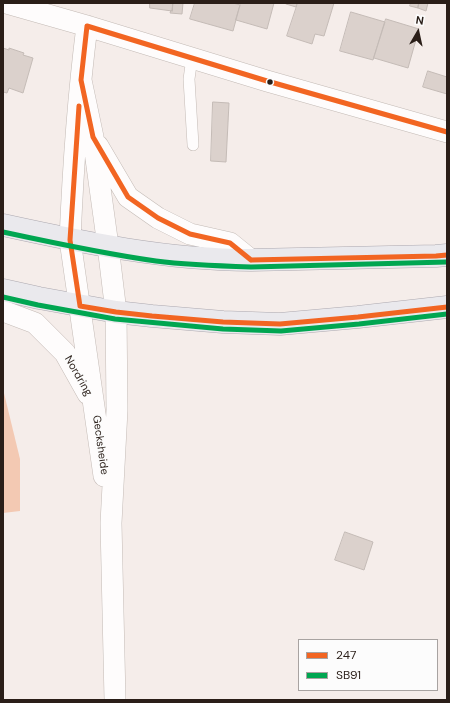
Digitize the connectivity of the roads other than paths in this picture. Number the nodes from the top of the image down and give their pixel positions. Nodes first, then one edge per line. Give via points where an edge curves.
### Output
1 (6, 3) edge
2 (87, 26) junction
3 (192, 58) junction
4 (80, 80) junction
5 (447, 132) edge
6 (93, 137) junction
7 (193, 146) dead end
8 (3, 225) edge
9 (70, 240) junction
10 (108, 246) junction
11 (447, 255) edge
12 (251, 260) junction
13 (3, 290) edge
14 (80, 306) junction
15 (447, 307) edge
16 (3, 311) edge
17 (116, 312) junction
18 (94, 404) junction
19 (111, 523) junction
20 (115, 700) edge

1 - 2 street
2 - 3 street
2 - 4 street, Gecksheide
3 - 5 street
3 - 7 lane via 189,79
4 - 6 street, Gecksheide
4 - 9 street, Gecksheide
6 - 10 street, Gecksheide
6 - 12 street via 128,197 158,218 190,234 230,242
8 - 9 main road
9 - 10 main road
9 - 14 street, Gecksheide
10 - 12 main road via 220,260
10 - 17 street, Gecksheide
11 - 12 main road
13 - 14 main road
14 - 17 main road
14 - 18 street, Gecksheide
15 - 17 main road via 280,324
16 - 18 street, Nordring via 35,323 65,353
17 - 19 street, Gecksheide via 117,410
18 - 19 street, Gecksheide
19 - 20 street, Gecksheide

